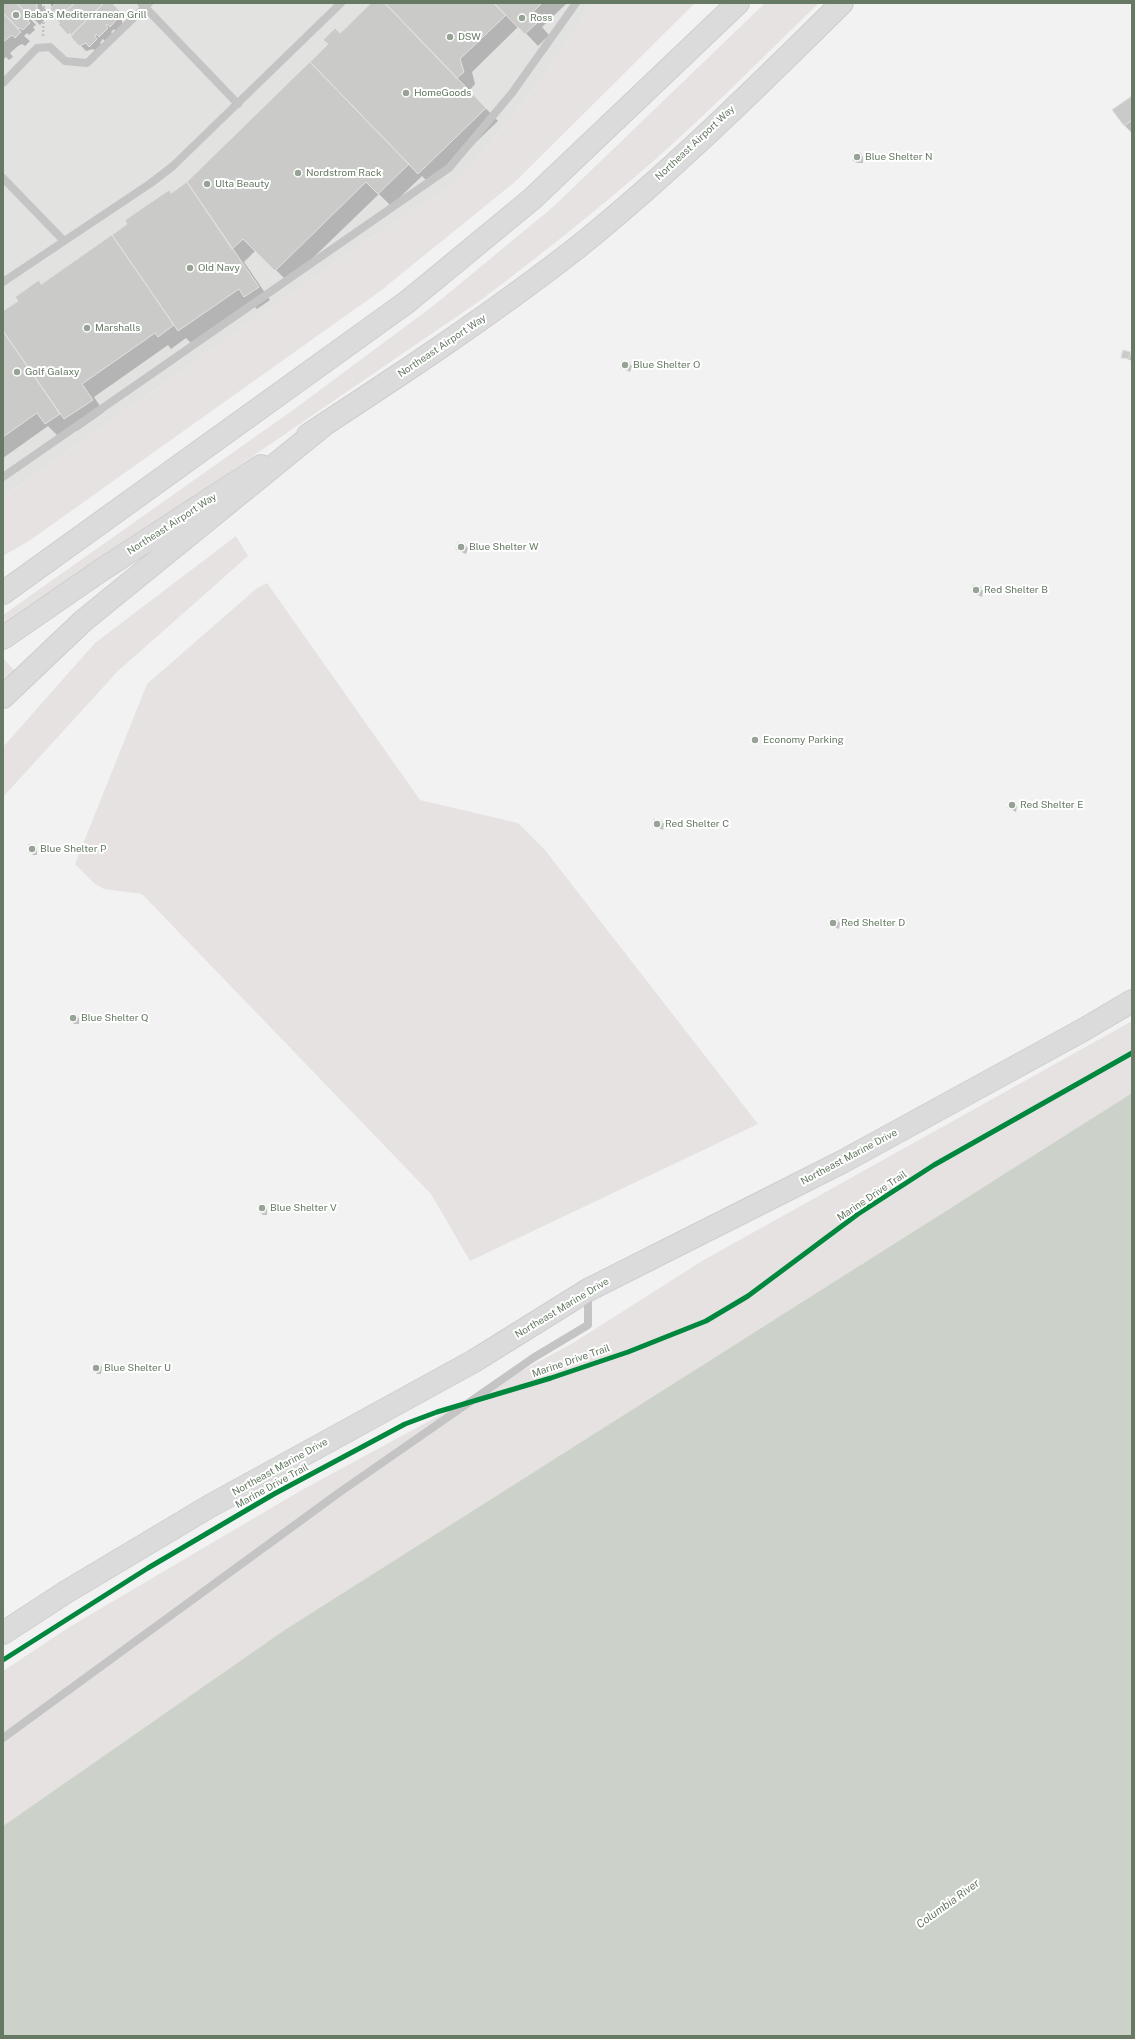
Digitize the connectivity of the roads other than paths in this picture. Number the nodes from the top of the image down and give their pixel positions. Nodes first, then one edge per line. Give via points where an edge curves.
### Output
1 (341, 3) edge
2 (576, 3) edge
3 (738, 3) edge
4 (145, 4) edge
5 (844, 5) edge
6 (3, 83) edge
7 (238, 104) junction
8 (3, 178) edge
9 (64, 241) junction
10 (3, 282) edge
11 (324, 424) junction
12 (3, 477) edge
13 (3, 593) edge
14 (3, 638) edge
15 (3, 697) edge
16 (1132, 1002) edge
17 (588, 1290) junction
18 (3, 1633) edge
19 (3, 1738) edge

1 - 7 lane
2 - 12 lane via 512,93 449,168
3 - 13 main road via 532,199 413,297
4 - 6 lane via 87,63 65,61 50,47 37,48
4 - 7 lane
5 - 11 main road, Northeast Airport Way via 666,171 579,245 488,315
7 - 9 lane via 204,138 151,183
8 - 9 lane
9 - 10 lane
11 - 14 main road, Northeast Airport Way
11 - 15 main road via 83,621
16 - 17 main road, Northeast Marine Drive via 842,1162
17 - 18 main road, Northeast Marine Drive via 474,1361 176,1525
17 - 19 lane via 588,1325 533,1358 340,1492

